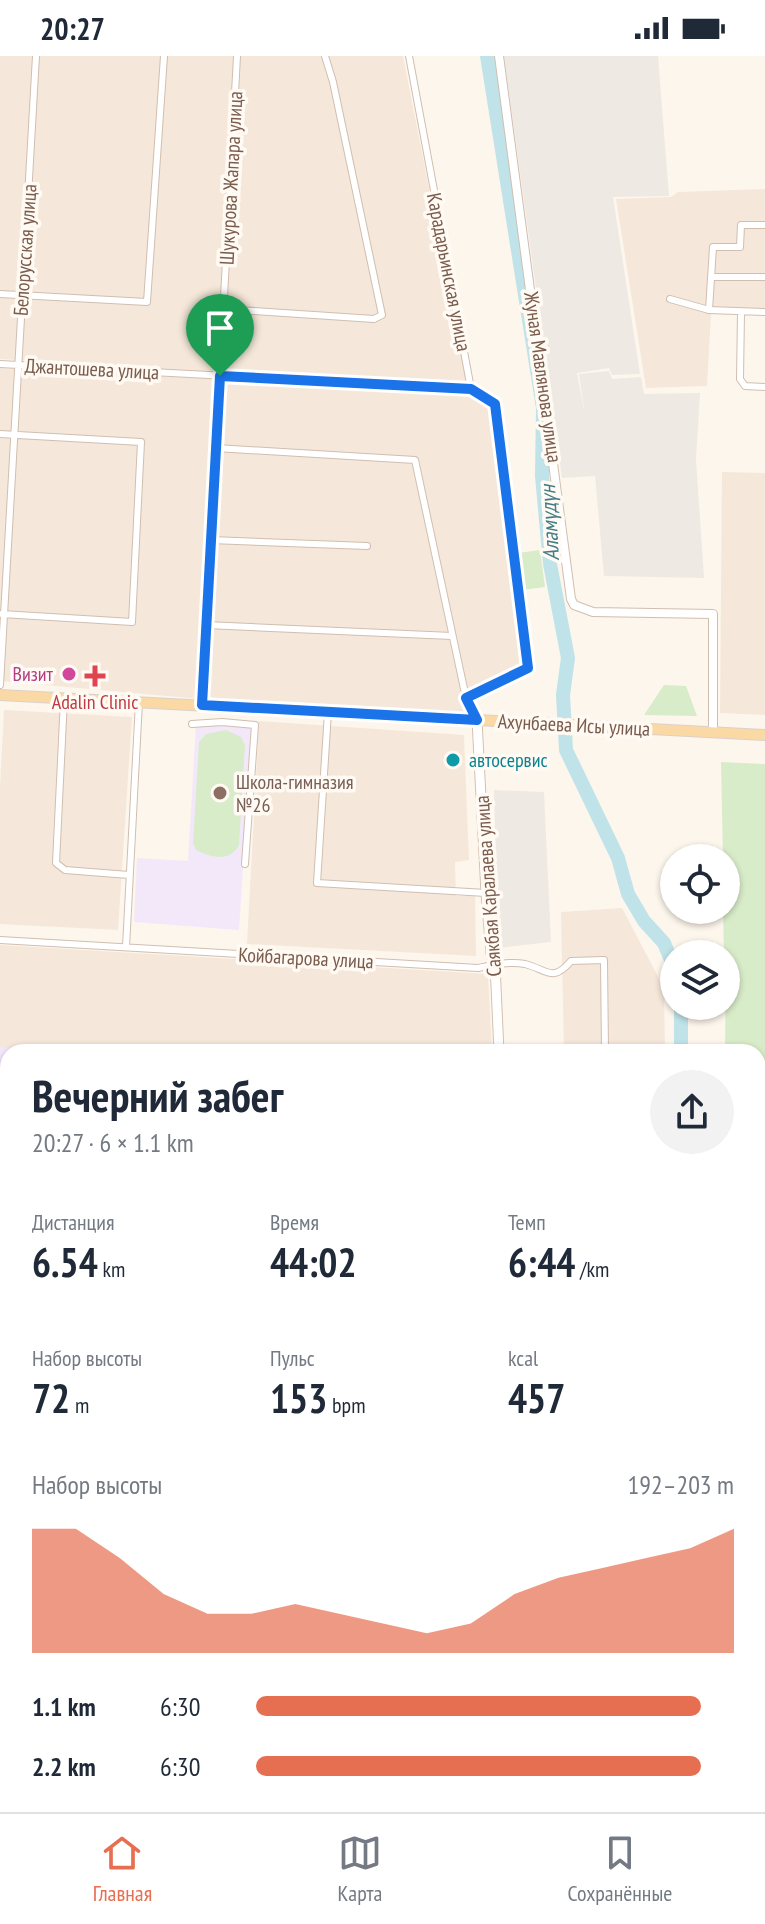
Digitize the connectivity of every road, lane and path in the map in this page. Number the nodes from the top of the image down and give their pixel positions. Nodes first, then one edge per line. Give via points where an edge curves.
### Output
1 (36, 56) edge
2 (164, 56) edge
3 (237, 56) edge
4 (325, 56) edge
5 (409, 56) edge
6 (499, 56) edge
7 (765, 225) edge
8 (711, 277) junction
9 (765, 277) edge
10 (0, 294) edge
11 (21, 295) junction
12 (670, 299) dead end
13 (224, 309) junction
14 (709, 310) junction
15 (741, 312) junction
16 (765, 312) edge
17 (0, 364) edge
18 (17, 365) junction
19 (220, 376) junction
20 (765, 387) edge
21 (471, 389) junction
22 (0, 434) edge
23 (16, 435) junction
24 (216, 448) junction
25 (0, 506) edge
26 (11, 506) junction
27 (211, 540) junction
28 (0, 542) edge
29 (8, 542) junction
30 (367, 546) dead end
31 (2, 614) edge
32 (206, 625) junction
33 (452, 636) junction
34 (0, 685) edge
35 (0, 695) edge
36 (64, 698) junction
37 (466, 698) junction
38 (139, 702) junction
39 (202, 705) junction
40 (328, 712) junction
41 (477, 720) junction
42 (192, 724) dead end
43 (713, 732) junction
44 (765, 735) edge
45 (245, 864) dead end
46 (129, 875) junction
47 (486, 893) junction
48 (0, 940) edge
49 (126, 947) junction
50 (495, 964) junction
51 (499, 1044) edge
52 (605, 1044) edge

1 - 11 street, Белорусская улица
2 - 11 street via 147,302
3 - 13 street, Шукурова Жапара улица
4 - 13 street via 382,315 374,319
5 - 21 street, Карадарьинская улица
6 - 43 street, Жуная Мавлянова улица via 571,599 593,612 713,614
7 - 8 street via 741,225 740,247 713,247
8 - 9 street
8 - 14 street
10 - 11 street
11 - 18 street, Белорусская улица
12 - 14 street
13 - 19 street, Шукурова Жапара улица
14 - 15 street
15 - 16 street
15 - 20 street via 740,379 745,386
17 - 18 street, Джантошева улица
18 - 19 street, Джантошева улица
18 - 23 street, Белорусская улица
19 - 21 street, Джантошева улица
19 - 24 street, Шукурова Жапара улица
21 - 37 street via 495,404 528,668
22 - 23 street
23 - 26 street, Белорусская улица
23 - 31 street via 141,442 132,622
24 - 27 street, Шукурова Жапара улица
24 - 33 street via 415,460
25 - 26 street
26 - 29 street, Белорусская улица
27 - 30 street
27 - 32 street, Шукурова Жапара улица
28 - 29 street
29 - 31 street, Белорусская улица
31 - 34 street, Белорусская улица
32 - 33 street
32 - 39 street, Шукурова Жапара улица
33 - 37 street
35 - 36 main road, Ахунбаева Исы улица
36 - 38 main road, Ахунбаева Исы улица
36 - 46 street via 56,863 65,870
37 - 41 street
38 - 39 main road, Ахунбаева Исы улица
38 - 46 street
39 - 40 main road, Ахунбаева Исы улица
40 - 41 main road, Ахунбаева Исы улица
40 - 47 street via 317,883
41 - 43 main road, Ахунбаева Исы улица
41 - 47 main road, Саякбая Каралаева улица
42 - 45 street via 255,725
43 - 44 main road, Ахунбаева Исы улица
46 - 49 street
47 - 50 main road, Саякбая Каралаева улица
48 - 49 street, Койбагарова улица
49 - 50 street, Койбагарова улица via 478,968
50 - 51 main road, Саякбая Каралаева улица
50 - 52 street, Койбагарова улица via 524,964 555,975 571,961 604,960

